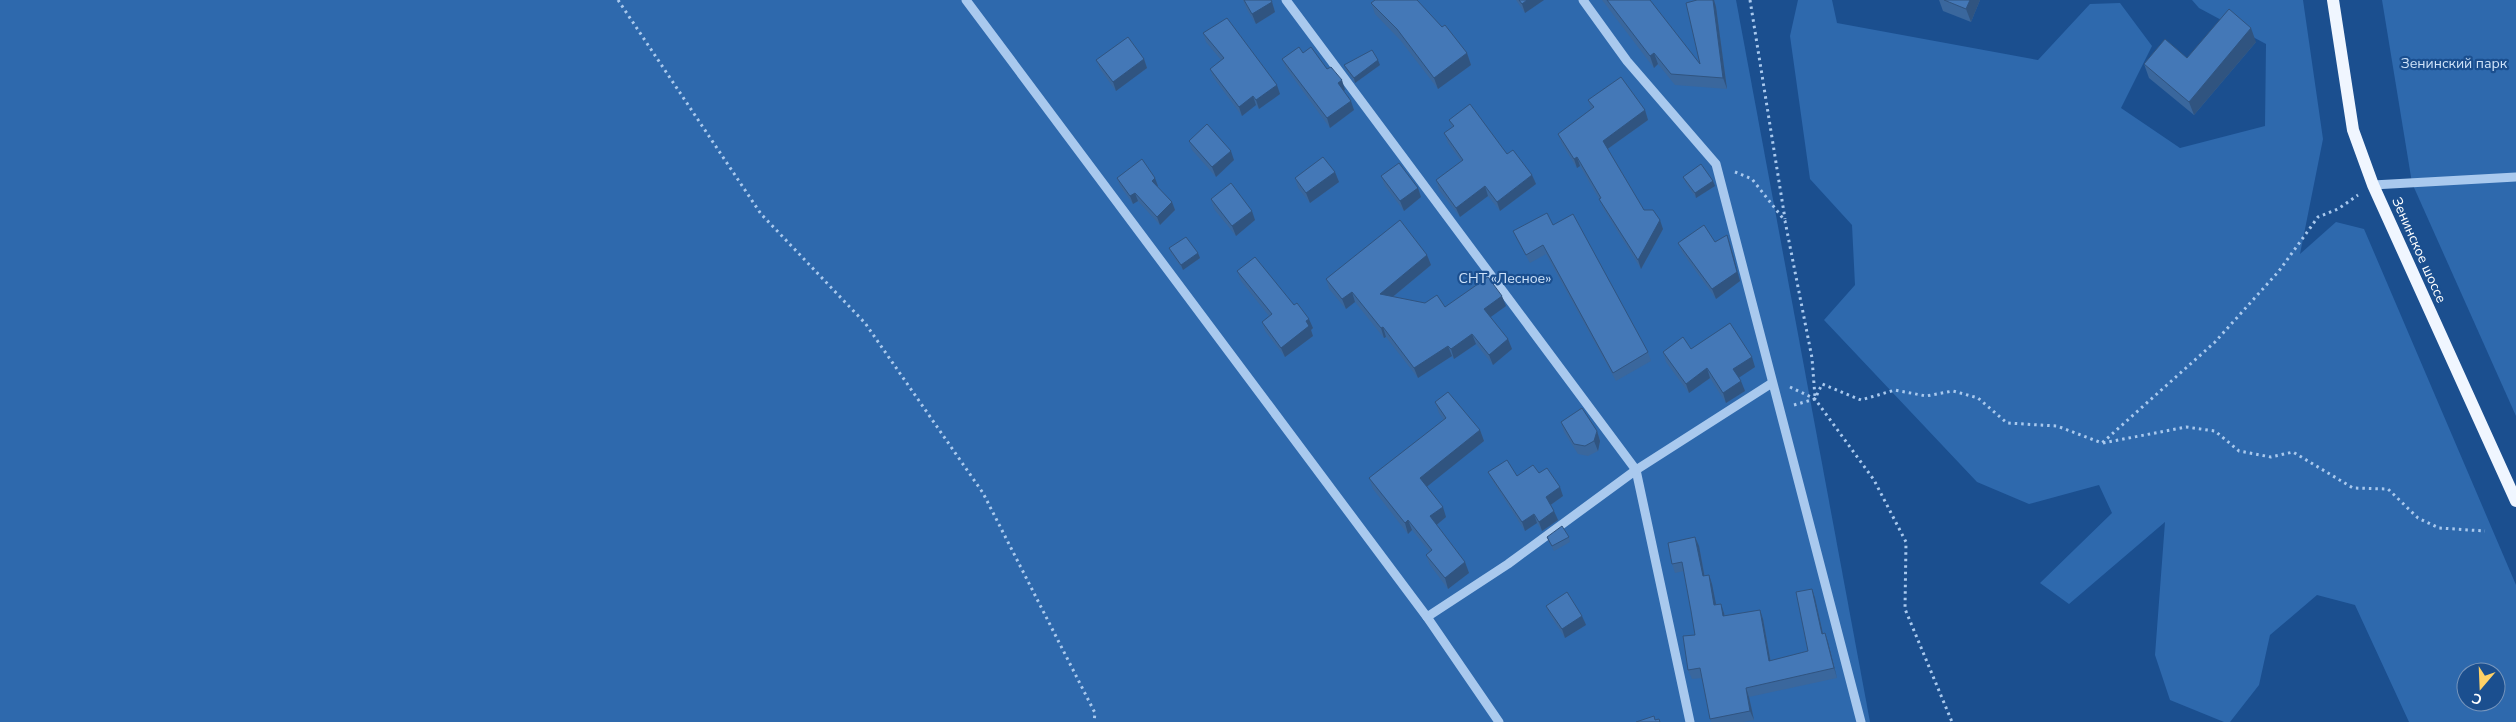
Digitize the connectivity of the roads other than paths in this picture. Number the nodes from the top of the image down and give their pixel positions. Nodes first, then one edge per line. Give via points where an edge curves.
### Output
1 (966, 0) edge
2 (1286, 0) edge
3 (1583, 0) edge
4 (2333, 0) edge
5 (2516, 177) edge
6 (2373, 185) junction
7 (1772, 383) junction
8 (1636, 470) junction
9 (2516, 501) edge
10 (1427, 617) junction
11 (1499, 722) edge
12 (1690, 722) edge
13 (1861, 722) edge

1 - 10 street
2 - 8 street
3 - 7 street via 1627,60 1716,164
4 - 6 main road, Зенинское шоссе via 2353,130
5 - 6 street
6 - 9 main road, Зенинское шоссе
7 - 8 street
7 - 13 street
8 - 10 street via 1508,564
8 - 12 street
10 - 11 street

